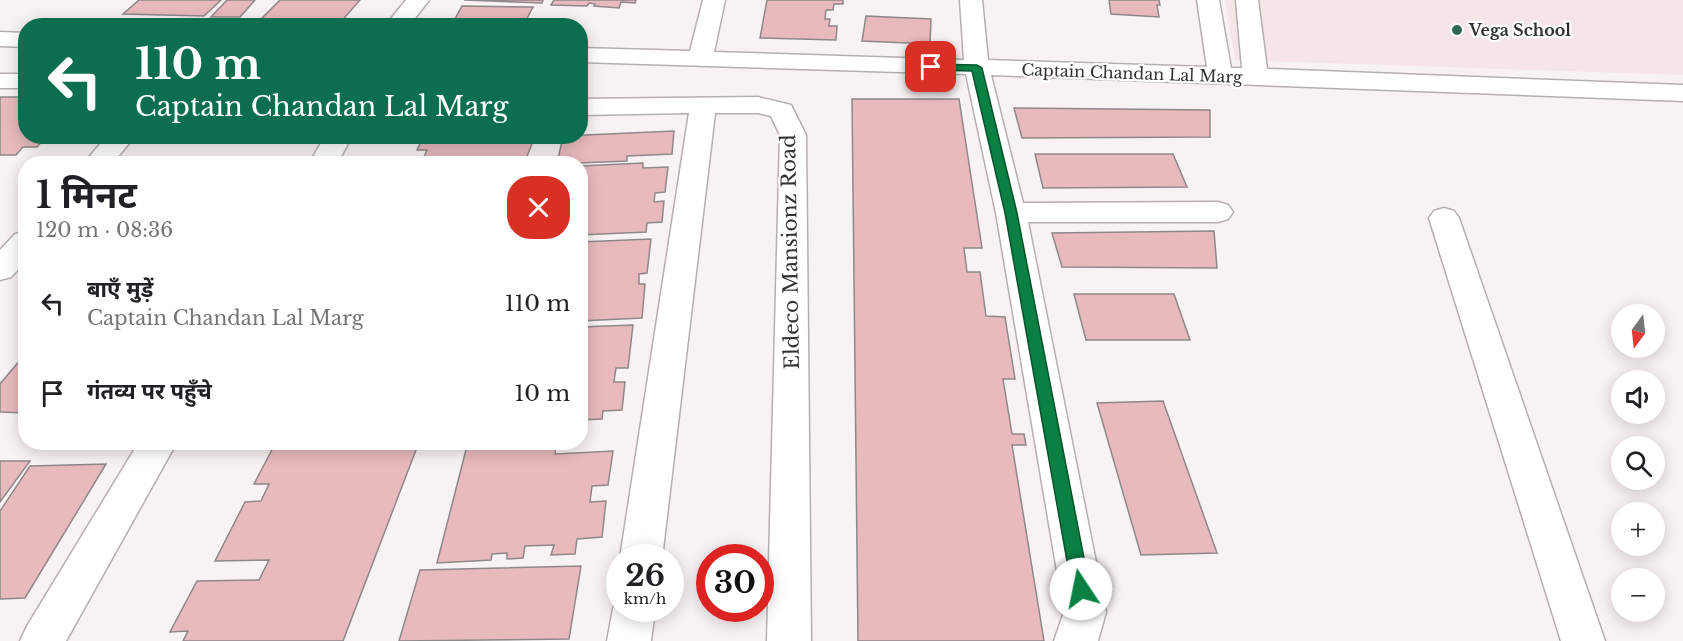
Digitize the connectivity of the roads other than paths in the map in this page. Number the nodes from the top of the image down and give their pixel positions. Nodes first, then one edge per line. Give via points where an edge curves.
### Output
1 (417, 0) edge
2 (714, 0) edge
3 (971, 0) edge
4 (1208, 0) edge
5 (1247, 0) edge
6 (402, 18) edge
7 (0, 39) edge
8 (18, 40) edge
9 (588, 55) edge
10 (700, 59) junction
11 (977, 68) junction
12 (1220, 75) junction
13 (1255, 76) junction
14 (0, 81) edge
15 (18, 81) edge
16 (1683, 93) edge
17 (588, 107) edge
18 (703, 108) junction
19 (115, 144) edge
20 (104, 156) edge
21 (1218, 212) dead end
22 (1011, 213) junction
23 (1444, 218) dead end
24 (18, 250) edge
25 (0, 269) edge
26 (154, 450) edge
27 (643, 544) edge
28 (632, 622) edge
29 (42, 641) edge
30 (630, 641) edge
31 (789, 641) edge
32 (1076, 641) edge
33 (1583, 641) edge

1 - 6 street
2 - 10 street
3 - 11 street
4 - 12 street
5 - 13 street
7 - 8 street
9 - 10 street, Captain Chandan Lal Marg
10 - 11 street, Captain Chandan Lal Marg
11 - 12 street, Captain Chandan Lal Marg
11 - 22 street
12 - 13 street, Captain Chandan Lal Marg
13 - 16 street, Captain Chandan Lal Marg
14 - 15 street
17 - 18 street
18 - 27 street
18 - 31 street, Eldeco Mansionz Road via 758,105 782,110 793,135
19 - 20 street
21 - 22 street
22 - 32 street via 1085,612
23 - 33 street
24 - 25 street
26 - 29 street
28 - 30 street

